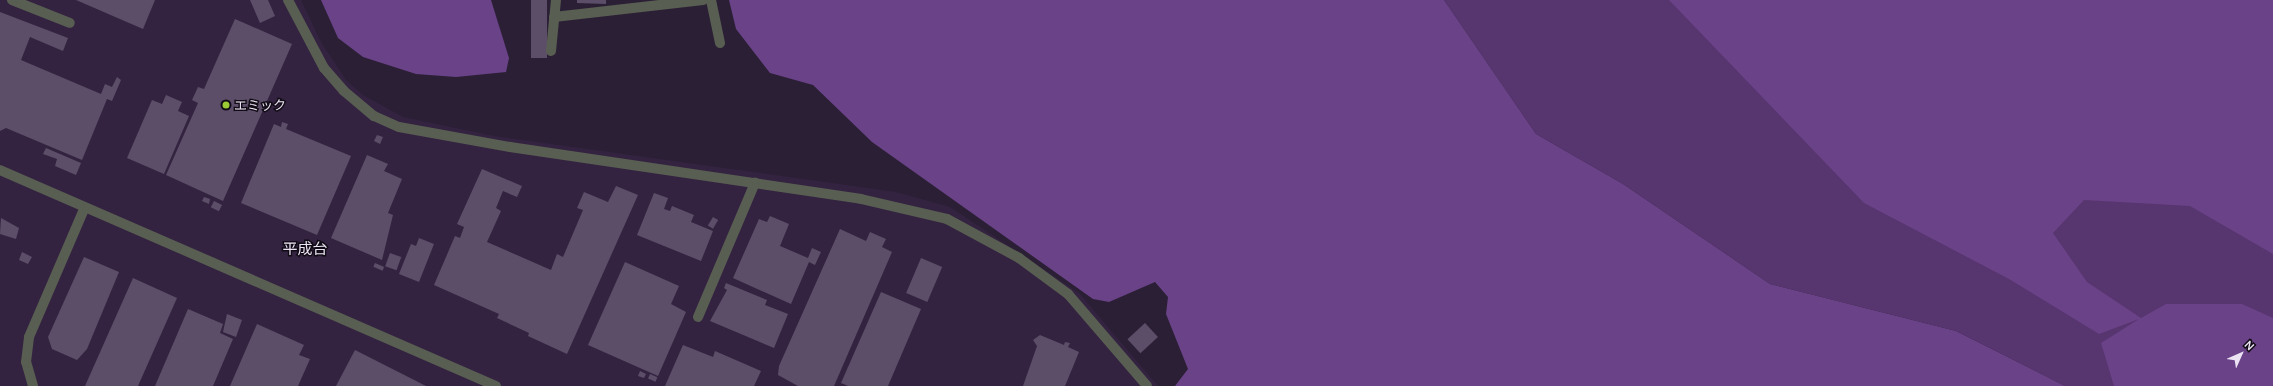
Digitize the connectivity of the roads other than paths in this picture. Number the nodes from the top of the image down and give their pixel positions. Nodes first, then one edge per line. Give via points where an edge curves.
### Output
1 (12, 0) edge
2 (288, 0) edge
3 (556, 0) edge
4 (703, 0) edge
5 (711, 0) edge
6 (554, 17) junction
7 (70, 23) dead end
8 (720, 43) dead end
9 (551, 51) dead end
10 (0, 170) edge
11 (755, 183) junction
12 (84, 209) junction
13 (698, 317) dead end
14 (33, 386) edge
15 (496, 386) edge
16 (1147, 386) edge

1 - 7 street
2 - 11 street via 324,68 344,91 374,116 399,127 510,147
3 - 6 street
4 - 6 street
5 - 8 street
6 - 9 street
10 - 12 street
11 - 13 street
11 - 16 street via 861,199 948,219 1019,258 1068,294
12 - 14 street via 29,337 26,362
12 - 15 street

